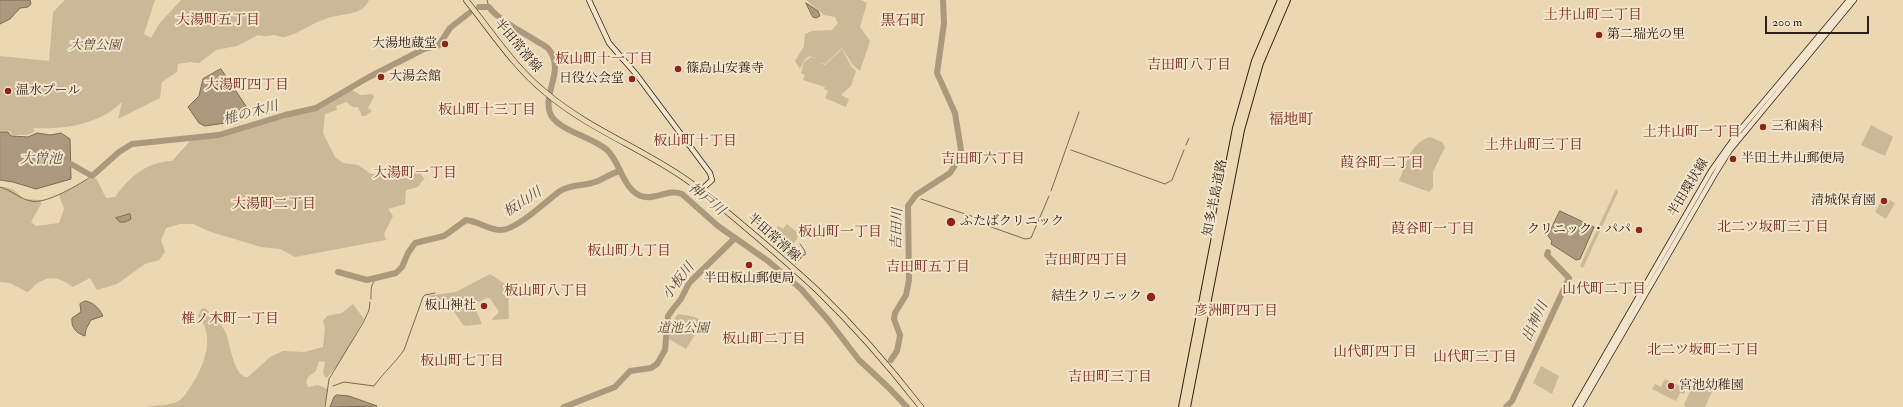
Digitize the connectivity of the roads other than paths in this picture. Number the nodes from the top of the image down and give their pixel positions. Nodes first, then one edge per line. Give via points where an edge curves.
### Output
1 (466, 0) edge
2 (589, 0) edge
3 (1281, 0) edge
4 (1287, 0) edge
5 (1848, 0) edge
6 (1854, 0) edge
7 (701, 190) junction
8 (921, 407) edge
9 (1180, 407) edge
10 (1187, 407) edge
11 (1575, 407) edge
12 (1580, 407) edge

1 - 7 main road, 半田常滑線 via 531,80 545,93 570,112 673,170
2 - 7 main road via 609,43 636,74 710,173 712,180
3 - 9 highway, 知多半島道路 via 1263,39 1245,91
4 - 10 highway, 知多半島道路 via 1263,56 1241,130
5 - 11 main road, 半田環状線 via 1740,130 1711,171
6 - 12 main road, 半田環状線 via 1730,150
7 - 8 main road, 半田常滑線 via 817,291 885,363

